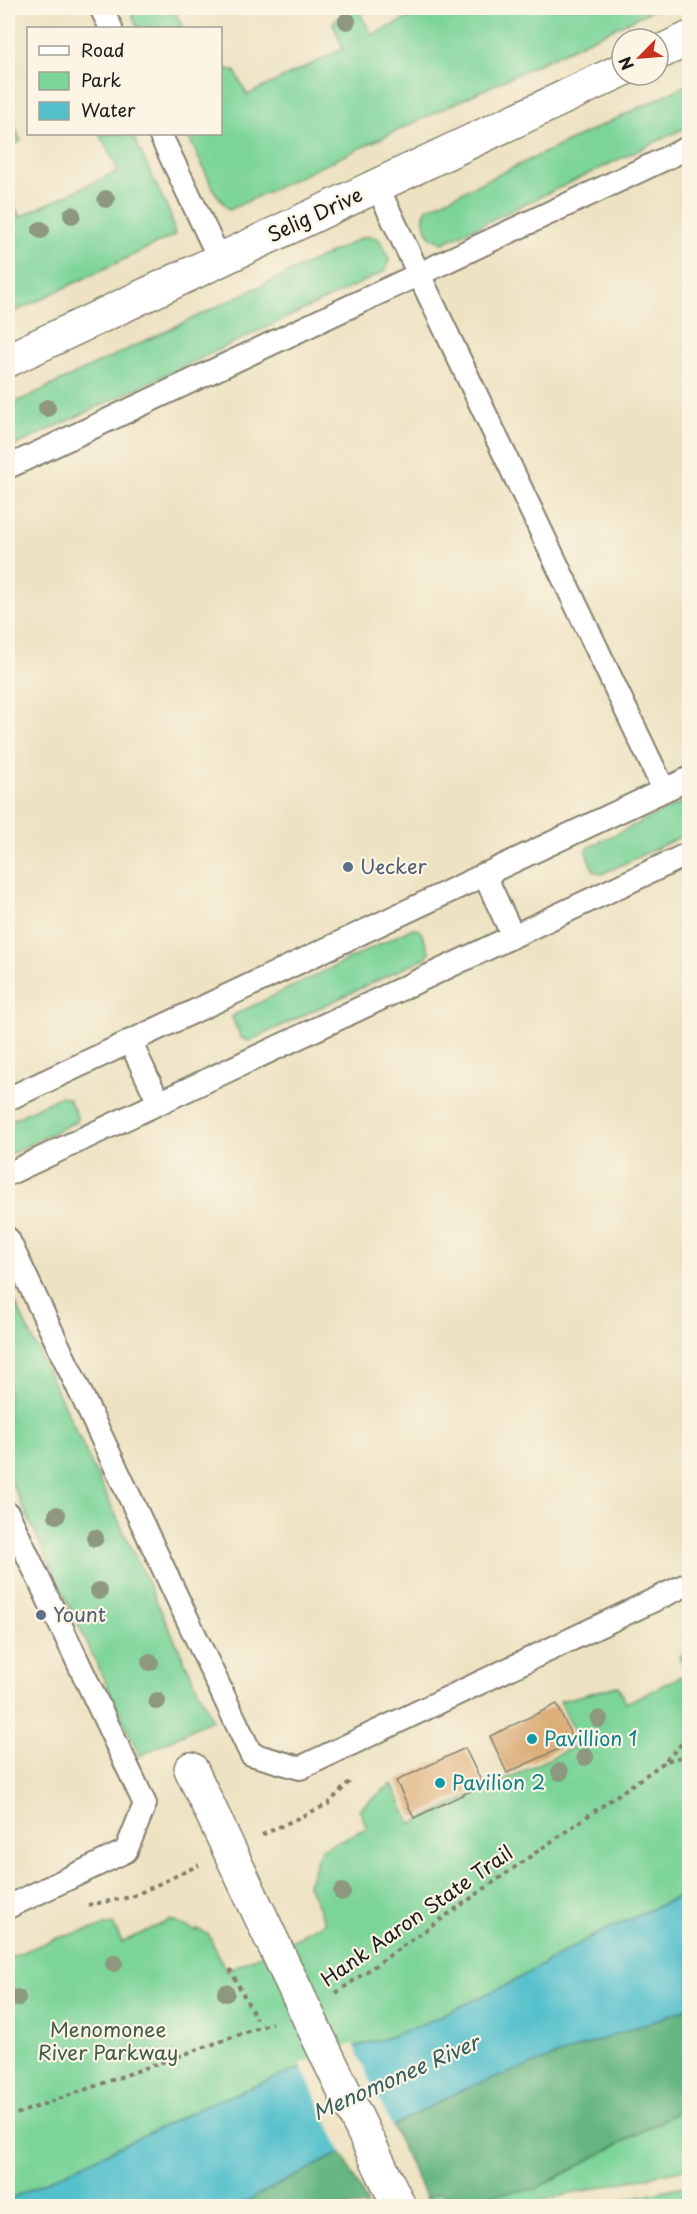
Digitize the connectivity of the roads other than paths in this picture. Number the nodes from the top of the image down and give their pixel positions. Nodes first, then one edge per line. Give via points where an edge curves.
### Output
1 (101, 8) edge
2 (110, 27) edge
3 (690, 38) edge
4 (670, 47) edge
5 (610, 76) edge
6 (160, 135) edge
7 (690, 147) edge
8 (376, 186) junction
9 (220, 260) junction
10 (418, 274) junction
11 (8, 360) edge
12 (8, 467) edge
13 (690, 778) edge
14 (664, 790) junction
15 (690, 853) edge
16 (484, 874) junction
17 (513, 936) junction
18 (130, 1041) junction
19 (8, 1099) edge
20 (159, 1103) junction
21 (8, 1174) edge
22 (8, 1239) edge
23 (8, 1514) edge
24 (690, 1583) edge
25 (191, 1769) dead end
26 (8, 1907) edge
27 (399, 2206) edge

1 - 2 lane
3 - 4 street
5 - 8 street, Selig Drive
6 - 9 lane
7 - 10 lane
8 - 9 street, Selig Drive
8 - 10 lane
9 - 11 street, Selig Drive
10 - 12 lane
10 - 14 lane
13 - 14 lane
14 - 16 lane
15 - 17 lane
16 - 17 lane
16 - 18 lane
17 - 20 lane
18 - 19 lane
18 - 20 lane
20 - 21 lane
22 - 24 lane via 251,1754 300,1768
23 - 26 lane via 145,1804 126,1851
25 - 27 street, bridge

